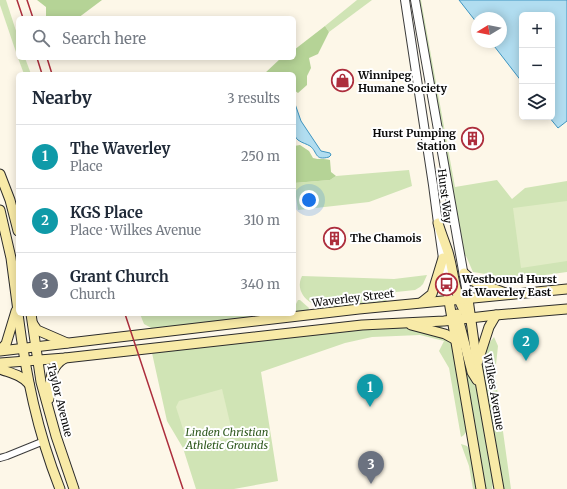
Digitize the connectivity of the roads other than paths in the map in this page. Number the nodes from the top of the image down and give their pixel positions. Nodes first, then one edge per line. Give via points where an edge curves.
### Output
1 (405, 0) edge
2 (415, 0) edge
3 (0, 176) edge
4 (0, 210) edge
5 (16, 223) edge
6 (438, 223) junction
7 (443, 258) junction
8 (464, 273) junction
9 (567, 289) edge
10 (16, 295) edge
11 (512, 295) junction
12 (459, 300) junction
13 (422, 302) junction
14 (567, 309) edge
15 (496, 315) junction
16 (16, 316) edge
17 (19, 316) edge
18 (31, 318) edge
19 (470, 318) junction
20 (456, 320) junction
21 (400, 323) junction
22 (456, 340) junction
23 (69, 343) junction
24 (23, 348) junction
25 (35, 348) junction
26 (0, 350) edge
27 (65, 358) junction
28 (37, 360) junction
29 (25, 361) junction
30 (0, 363) edge
31 (477, 364) junction
32 (0, 369) edge
33 (29, 384) junction
34 (481, 386) junction
35 (48, 407) junction
36 (44, 441) junction
37 (0, 458) edge
38 (60, 489) edge
39 (74, 489) edge
40 (481, 489) edge
41 (499, 489) edge

1 - 6 street, Hurst Way
2 - 8 street, Hurst Way
3 - 5 main road
4 - 10 main road
6 - 7 street, Hurst Way
6 - 12 main road
7 - 12 street, Hurst Way
7 - 13 main road via 432,294
8 - 11 main road via 473,281
8 - 12 street, Hurst Way
9 - 11 main road, Waverley Street
11 - 12 main road, Waverley Street
12 - 13 main road, Waverley Street
12 - 19 main road, Wilkes Avenue
12 - 20 main road
13 - 23 main road, Waverley Street
14 - 15 main road
15 - 19 main road
15 - 31 main road via 488,327
16 - 26 main road via 6,344
17 - 24 main road
18 - 23 main road via 37,330
18 - 25 main road, Taylor Avenue
19 - 20 main road
19 - 31 main road, Wilkes Avenue
20 - 21 main road
20 - 22 main road
20 - 34 main road via 472,372
21 - 22 main road via 445,334
21 - 27 main road
22 - 40 main road
23 - 25 main road, Waverley Street
24 - 25 main road, Waverley Street
24 - 26 main road, Waverley Street
24 - 29 main road
25 - 28 main road, Taylor Avenue
27 - 28 main road
27 - 35 main road via 53,369
28 - 29 main road
28 - 35 main road, Taylor Avenue
29 - 30 main road
29 - 33 main road
31 - 34 main road, Wilkes Avenue
32 - 33 main road via 20,376
33 - 36 main road
34 - 41 main road, Wilkes Avenue
35 - 39 main road, Taylor Avenue
36 - 37 street
36 - 38 main road

